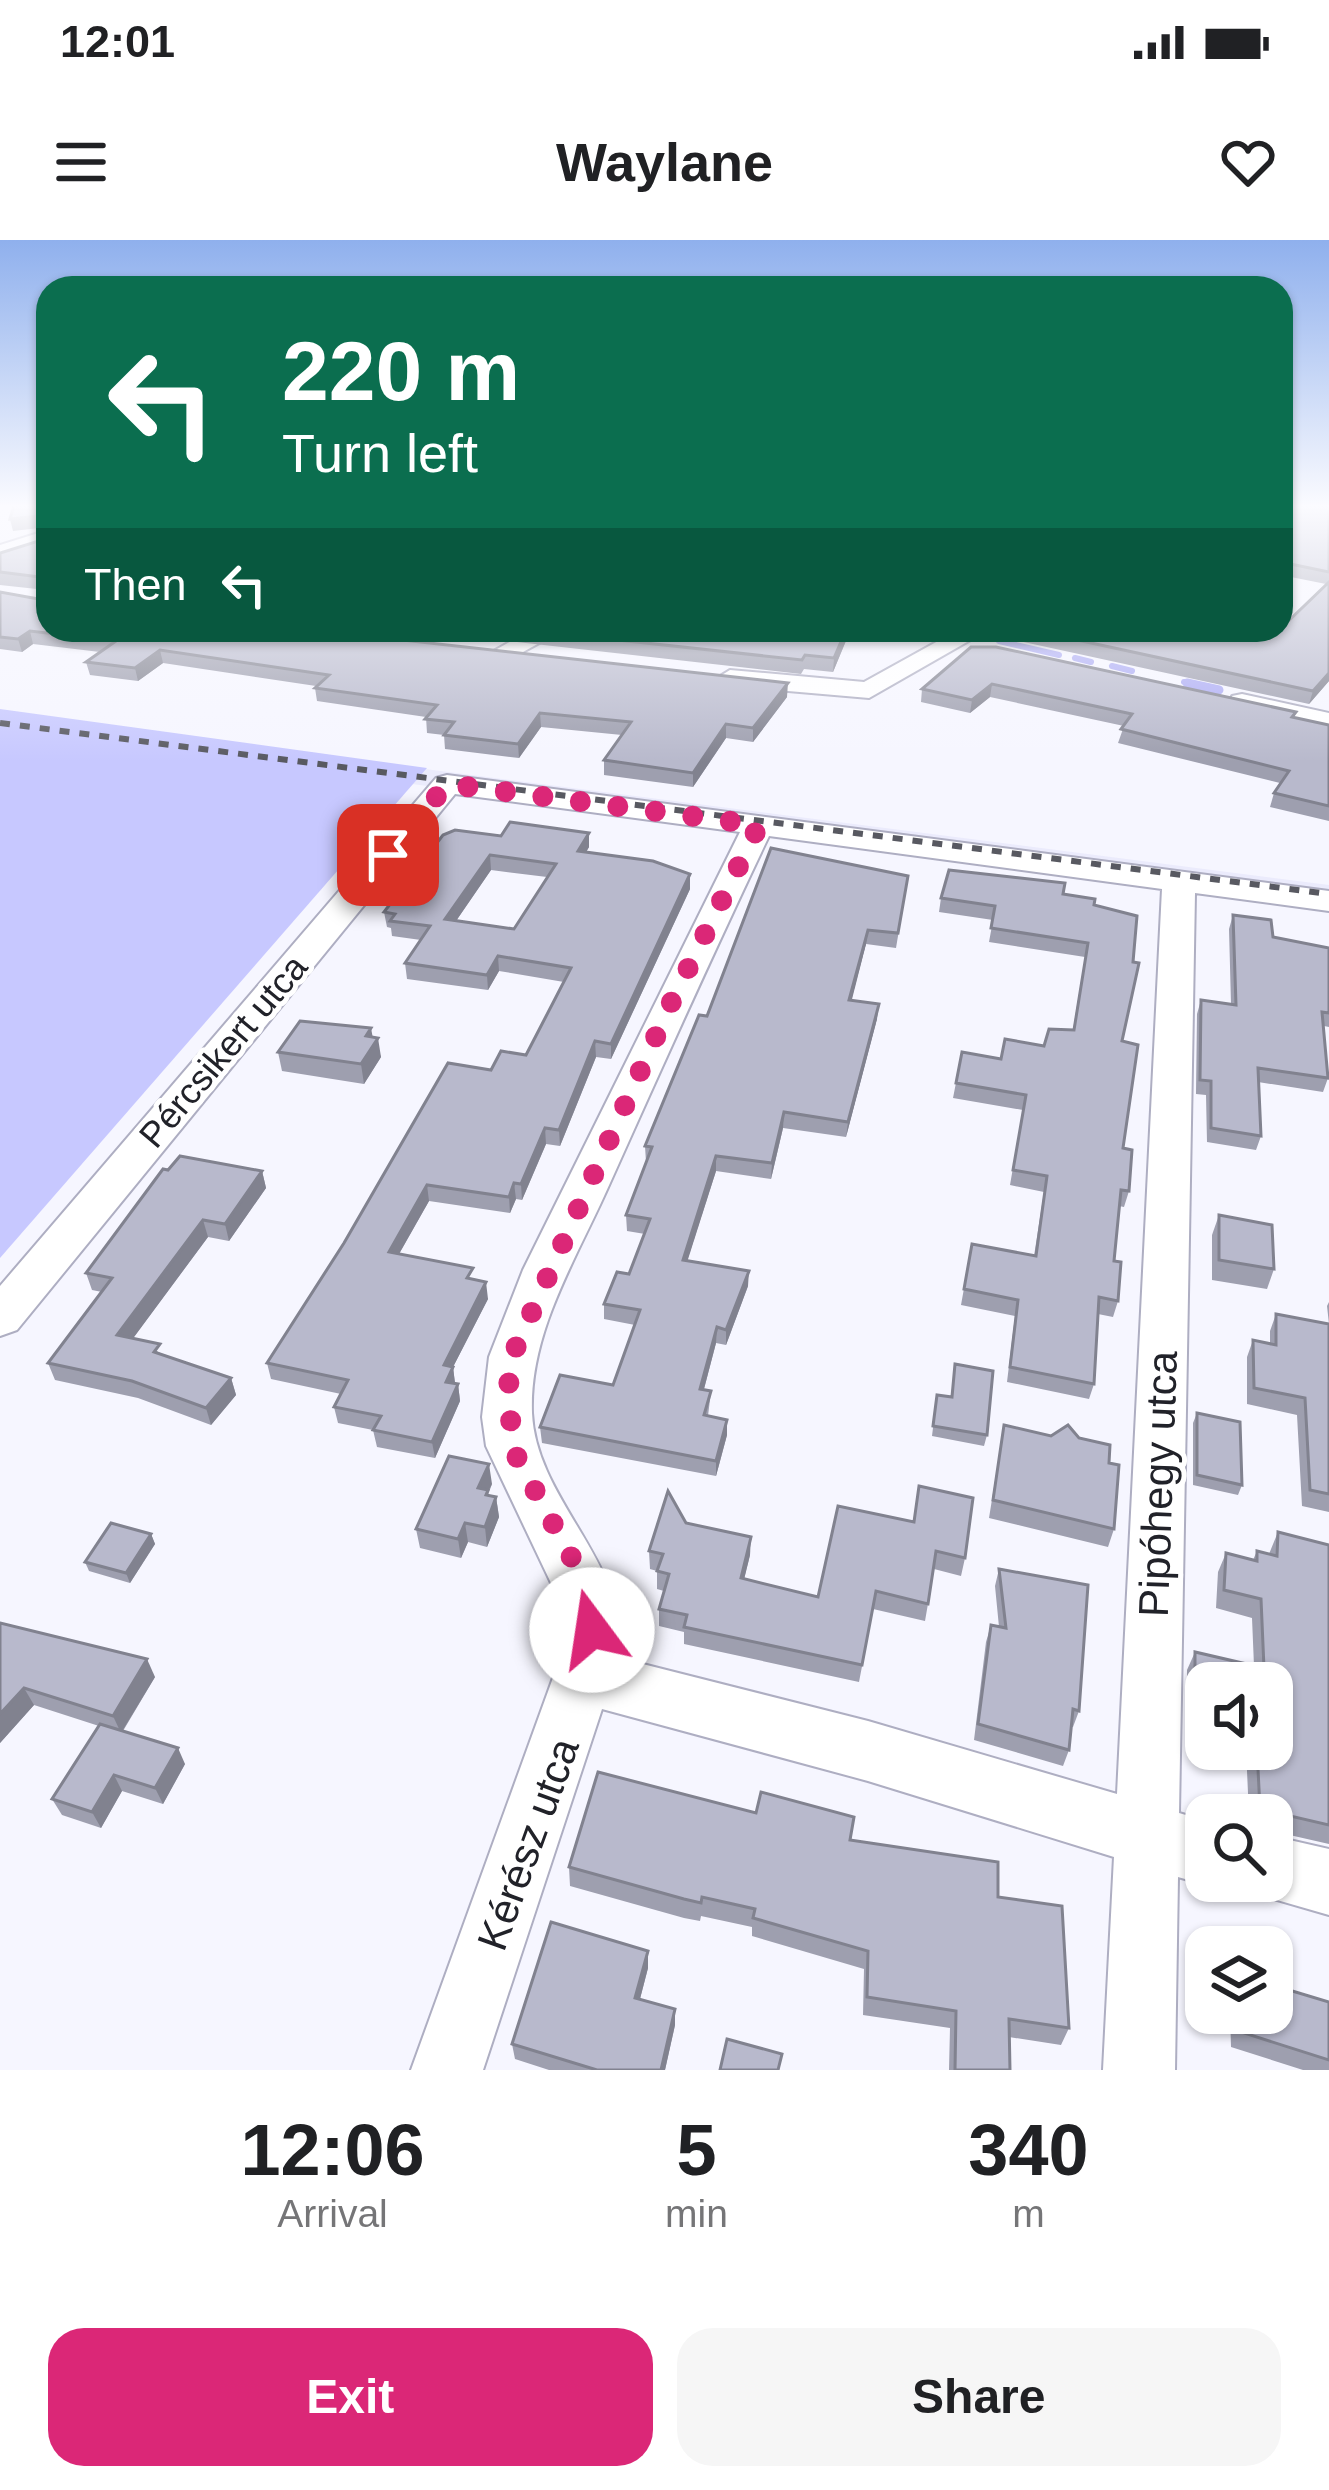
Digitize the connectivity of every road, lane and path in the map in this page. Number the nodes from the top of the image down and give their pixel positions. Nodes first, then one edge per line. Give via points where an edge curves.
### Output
1 (519, 642) edge
2 (957, 642) edge
3 (987, 642) edge
4 (1007, 650) edge
5 (548, 658) edge
6 (706, 676) edge
7 (1214, 696) edge
8 (1329, 721) edge
9 (759, 825) junction
10 (1179, 889) junction
11 (1329, 901) edge
12 (1329, 916) edge
13 (0, 1318) edge
14 (586, 1677) junction
15 (1177, 1844) edge
16 (1293, 1874) edge
17 (1329, 1882) edge
18 (447, 2070) edge
19 (1139, 2070) edge

1 - 5 street via 492,652
2 - 6 street via 875,688
3 - 4 street
7 - 8 street
9 - 10 street
9 - 13 street, Pércsikert utca via 447,784
9 - 14 street, Kérész utca via 508,1365 512,1448 575,1564 588,1607
10 - 11 street
10 - 12 street
10 - 15 street, Pipóhegy utca
14 - 15 street
14 - 18 street, Kérész utca
15 - 19 street, Pipóhegy utca
16 - 17 street

